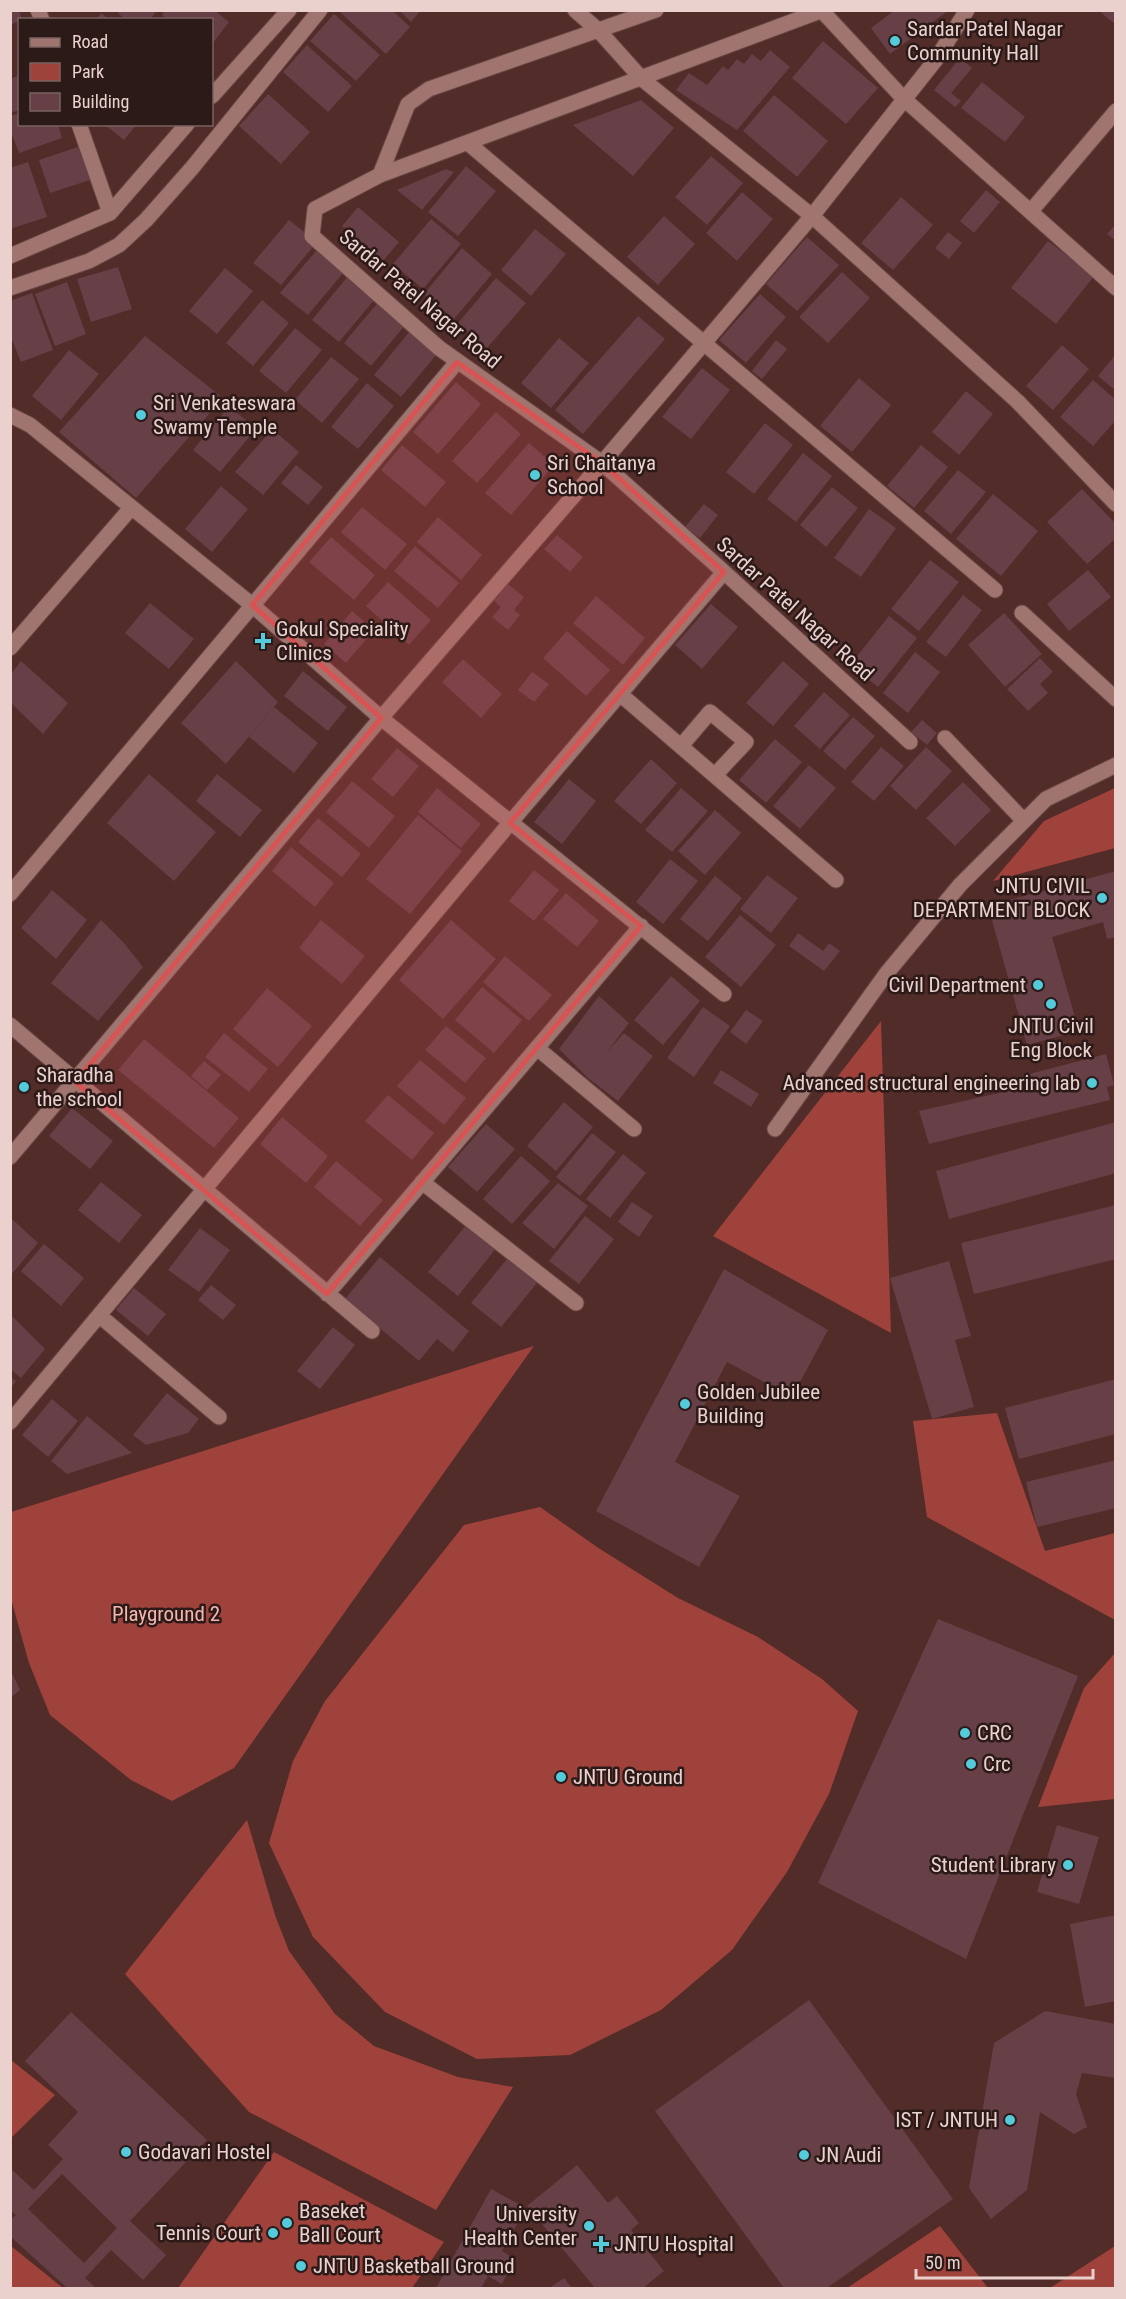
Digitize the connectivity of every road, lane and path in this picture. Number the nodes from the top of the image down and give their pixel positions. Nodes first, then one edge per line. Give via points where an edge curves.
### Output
1 (289, 10) edge
2 (320, 10) edge
3 (575, 10) edge
4 (656, 10) edge
5 (967, 10) edge
6 (823, 11) edge
7 (599, 31) junction
8 (642, 79) junction
9 (213, 95) edge
10 (904, 99) junction
11 (1116, 111) edge
12 (80, 126) edge
13 (185, 126) edge
14 (468, 143) junction
15 (380, 175) junction
16 (1031, 211) junction
17 (110, 213) junction
18 (812, 216) junction
19 (10, 256) edge
20 (10, 288) edge
21 (1116, 288) edge
22 (704, 343) junction
23 (457, 362) junction
24 (10, 415) edge
25 (602, 464) junction
26 (1116, 504) edge
27 (131, 508) junction
28 (724, 572) junction
29 (995, 590) dead end
30 (252, 605) junction
31 (1022, 613) dead end
32 (10, 648) edge
33 (620, 694) junction
34 (1116, 699) edge
35 (381, 718) junction
36 (945, 738) dead end
37 (910, 742) dead end
38 (681, 746) junction
39 (1116, 765) edge
40 (715, 775) junction
41 (1024, 821) junction
42 (510, 823) junction
43 (836, 880) dead end
44 (10, 894) edge
45 (640, 926) junction
46 (724, 994) dead end
47 (10, 1025) edge
48 (537, 1048) junction
49 (75, 1082) junction
50 (634, 1129) dead end
51 (775, 1129) dead end
52 (10, 1157) edge
53 (422, 1182) junction
54 (205, 1191) junction
55 (327, 1294) junction
56 (576, 1303) dead end
57 (100, 1316) junction
58 (372, 1330) dead end
59 (219, 1417) dead end
60 (10, 1422) edge

1 - 9 street
2 - 20 street via 192,168 119,245 89,261
3 - 7 street
4 - 7 street
5 - 10 street via 937,58
6 - 8 street, Sardar Patel Nagar Road
6 - 10 street
7 - 8 street
7 - 15 street via 429,89 408,104
8 - 14 street, Sardar Patel Nagar Road
8 - 18 street
10 - 16 street
10 - 18 street
11 - 16 street
12 - 17 street
13 - 17 street
14 - 15 street, Sardar Patel Nagar Road
14 - 22 street
15 - 23 street, Sardar Patel Nagar Road via 315,209 312,236
16 - 21 street
17 - 19 street
18 - 22 street
18 - 26 street via 1017,401
22 - 25 street
22 - 29 street
23 - 25 street, Sardar Patel Nagar Road
23 - 30 street
24 - 27 street via 30,425
25 - 28 street, Sardar Patel Nagar Road
25 - 35 street
27 - 30 street
27 - 32 street
28 - 33 street
28 - 37 street, Sardar Patel Nagar Road
30 - 35 street
30 - 44 street
31 - 34 street
33 - 38 street
33 - 42 street
35 - 42 street
35 - 49 street
36 - 41 street
38 - 40 street
38 - 40 street via 710,712 746,742
39 - 41 street via 1046,799
40 - 43 street
41 - 51 street via 960,885 886,974
42 - 45 street
42 - 54 street
45 - 46 street
45 - 48 street
47 - 49 street
48 - 50 street
48 - 53 street
49 - 52 street
49 - 54 street
53 - 55 street
53 - 56 street
54 - 55 street
54 - 57 street
55 - 58 street
57 - 59 street
57 - 60 street

